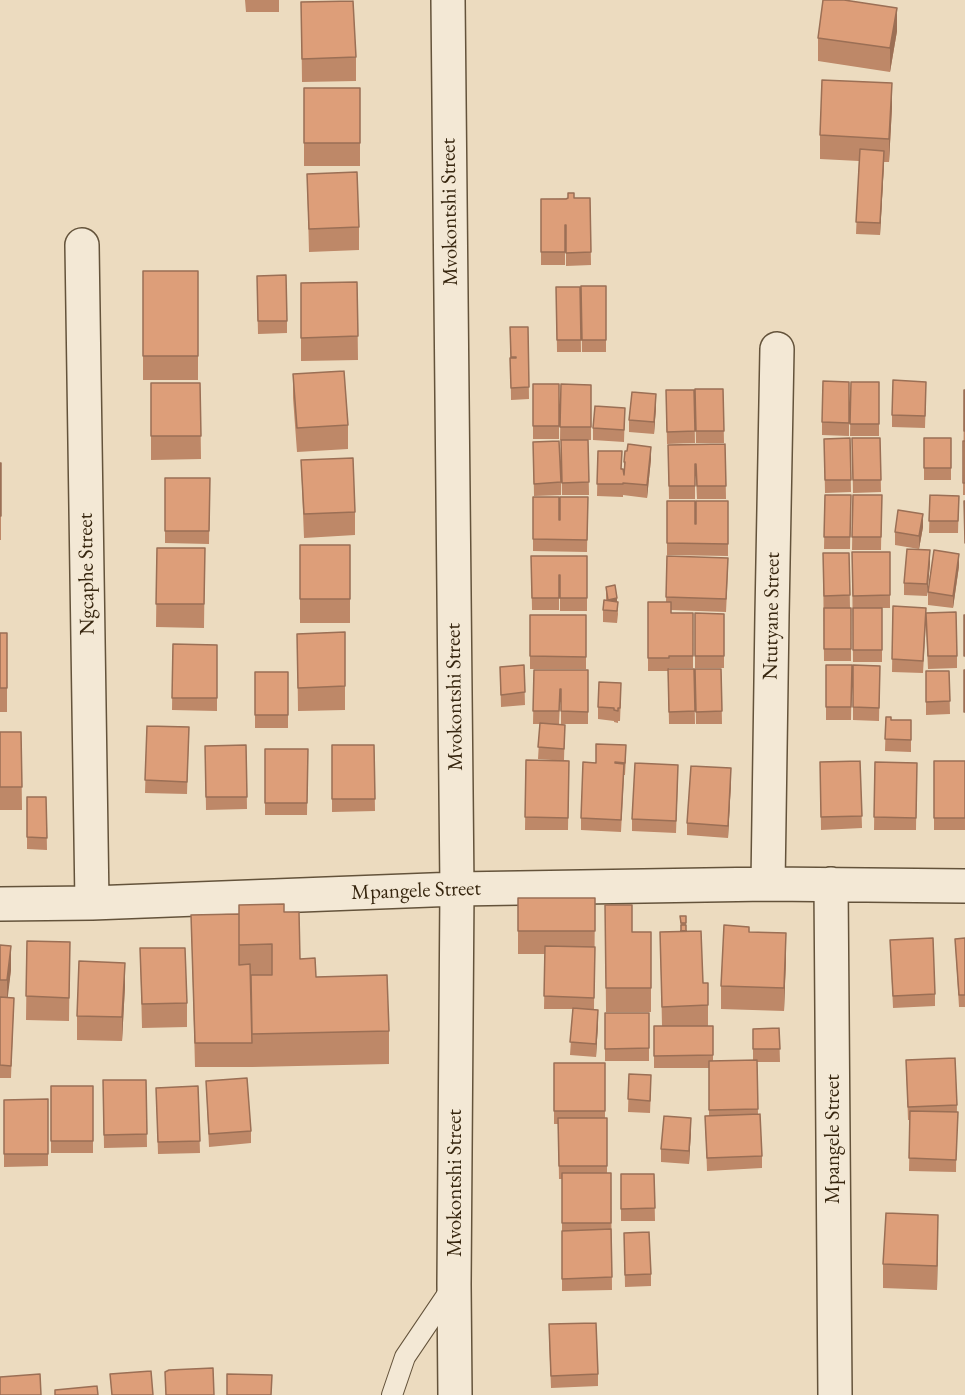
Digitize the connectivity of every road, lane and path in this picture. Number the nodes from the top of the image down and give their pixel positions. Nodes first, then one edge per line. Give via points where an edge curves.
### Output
1 (448, 0) edge
2 (82, 244) dead end
3 (777, 349) dead end
4 (768, 884) junction
5 (831, 884) junction
6 (965, 886) edge
7 (457, 889) junction
8 (92, 903) junction
9 (0, 904) edge
10 (454, 1284) junction
11 (392, 1395) edge
12 (455, 1395) edge
13 (835, 1395) edge

1 - 7 street, Mvokontshi Street
2 - 8 street, Ngcaphe Street
3 - 4 street, Ntutyane Street
4 - 5 street, Mpangele Street
4 - 7 street, Mpangele Street
5 - 6 street, Mpangele Street
5 - 13 street, Mpangele Street
7 - 8 street, Mpangele Street
7 - 10 street, Mvokontshi Street
8 - 9 street, Mpangele Street
10 - 11 lane via 405,1357
10 - 12 street, Mvokontshi Street

